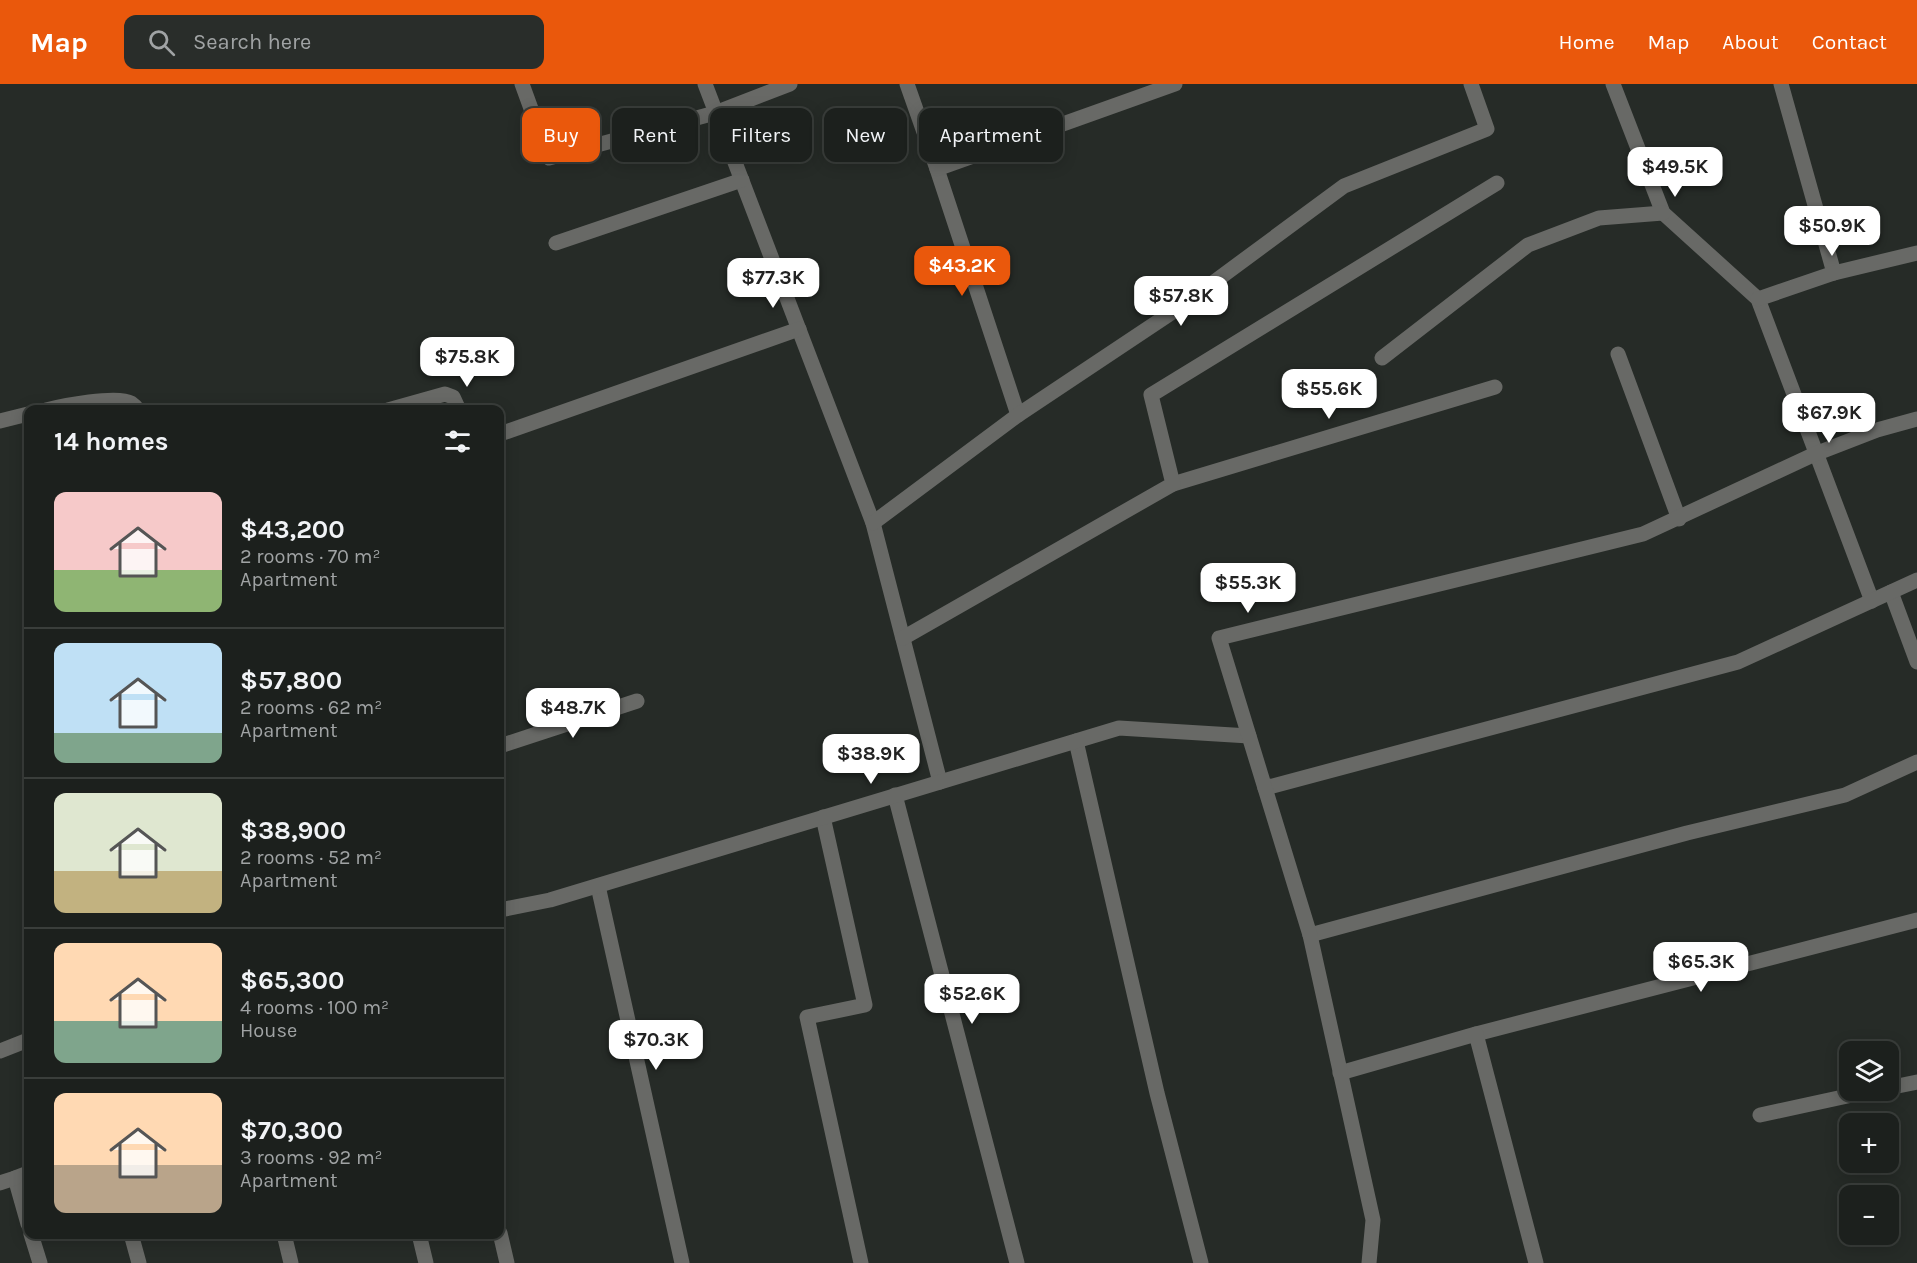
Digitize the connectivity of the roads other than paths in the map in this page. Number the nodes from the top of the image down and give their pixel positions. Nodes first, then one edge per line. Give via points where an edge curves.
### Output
1 (522, 84) edge
2 (705, 84) edge
3 (790, 84) edge
4 (907, 84) edge
5 (1175, 84) edge
6 (1471, 84) edge
7 (1613, 84) edge
8 (1781, 84) edge
9 (713, 108) edge
10 (728, 108) edge
11 (710, 114) edge
12 (735, 162) edge
13 (937, 169) junction
14 (742, 180) junction
15 (1497, 183) dead end
16 (1663, 213) junction
17 (556, 243) dead end
18 (1917, 253) edge
19 (1833, 273) junction
20 (1758, 299) junction
21 (799, 329) junction
22 (1618, 354) dead end
23 (1382, 358) dead end
24 (1495, 387) dead end
25 (64, 405) edge
26 (132, 405) edge
27 (406, 405) edge
28 (456, 405) edge
29 (24, 415) edge
30 (1018, 415) junction
31 (1917, 419) edge
32 (0, 421) edge
33 (504, 433) edge
34 (1815, 454) junction
35 (1173, 484) junction
36 (1679, 519) junction
37 (873, 523) junction
38 (1917, 580) edge
39 (1891, 592) junction
40 (1872, 601) junction
41 (903, 638) junction
42 (1917, 662) edge
43 (637, 701) dead end
44 (1249, 736) junction
45 (1076, 741) junction
46 (504, 745) edge
47 (1917, 762) edge
48 (940, 782) junction
49 (1265, 788) junction
50 (895, 795) junction
51 (822, 817) junction
52 (598, 886) junction
53 (504, 909) edge
54 (1917, 920) edge
55 (1310, 935) junction
56 (1476, 1034) junction
57 (24, 1042) edge
58 (0, 1051) edge
59 (1340, 1073) junction
60 (1917, 1082) edge
61 (1899, 1086) edge
62 (1839, 1098) edge
63 (1760, 1115) dead end
64 (22, 1175) edge
65 (0, 1183) edge
66 (24, 1191) edge
67 (33, 1239) edge
68 (132, 1239) edge
69 (285, 1239) edge
70 (420, 1239) edge
71 (501, 1239) edge
72 (40, 1263) edge
73 (139, 1263) edge
74 (291, 1263) edge
75 (426, 1263) edge
76 (507, 1263) edge
77 (682, 1263) edge
78 (861, 1263) edge
79 (1017, 1263) edge
80 (1201, 1263) edge
81 (1369, 1263) edge
82 (1536, 1263) edge

1 - 11 street via 549,158
2 - 9 street
3 - 10 street
4 - 13 street
5 - 13 street
6 - 30 street via 1487,129 1344,186 1184,305
7 - 16 street
8 - 19 street
12 - 14 street
13 - 30 street
14 - 17 street
14 - 21 street
15 - 35 street via 1151,395
16 - 20 street
16 - 23 street via 1599,218 1528,244
18 - 19 street
19 - 20 street
20 - 34 street
21 - 33 street
21 - 37 street
22 - 36 street
24 - 35 street
25 - 26 street via 103,401
27 - 28 street via 445,394
29 - 32 street
30 - 37 street
31 - 34 street
34 - 36 street
34 - 40 street
35 - 41 street
36 - 44 street via 1643,534 1219,638
37 - 41 street
38 - 39 street
39 - 40 street
39 - 42 street
40 - 49 street via 1738,662
41 - 48 street
43 - 46 street
44 - 45 street via 1119,728
44 - 49 street
45 - 48 street
45 - 80 street via 1157,1093
47 - 55 street via 1845,795 1687,833
48 - 50 street
49 - 55 street
50 - 51 street
50 - 79 street
51 - 52 street
51 - 78 street via 865,1005 807,1017
52 - 53 street
52 - 77 street
54 - 56 street
55 - 59 street
56 - 59 street
56 - 82 street
57 - 58 street
59 - 81 street via 1372,1220
60 - 61 street
62 - 63 street
64 - 65 street
64 - 66 street
67 - 72 street
68 - 73 street
69 - 74 street
70 - 75 street
71 - 76 street

